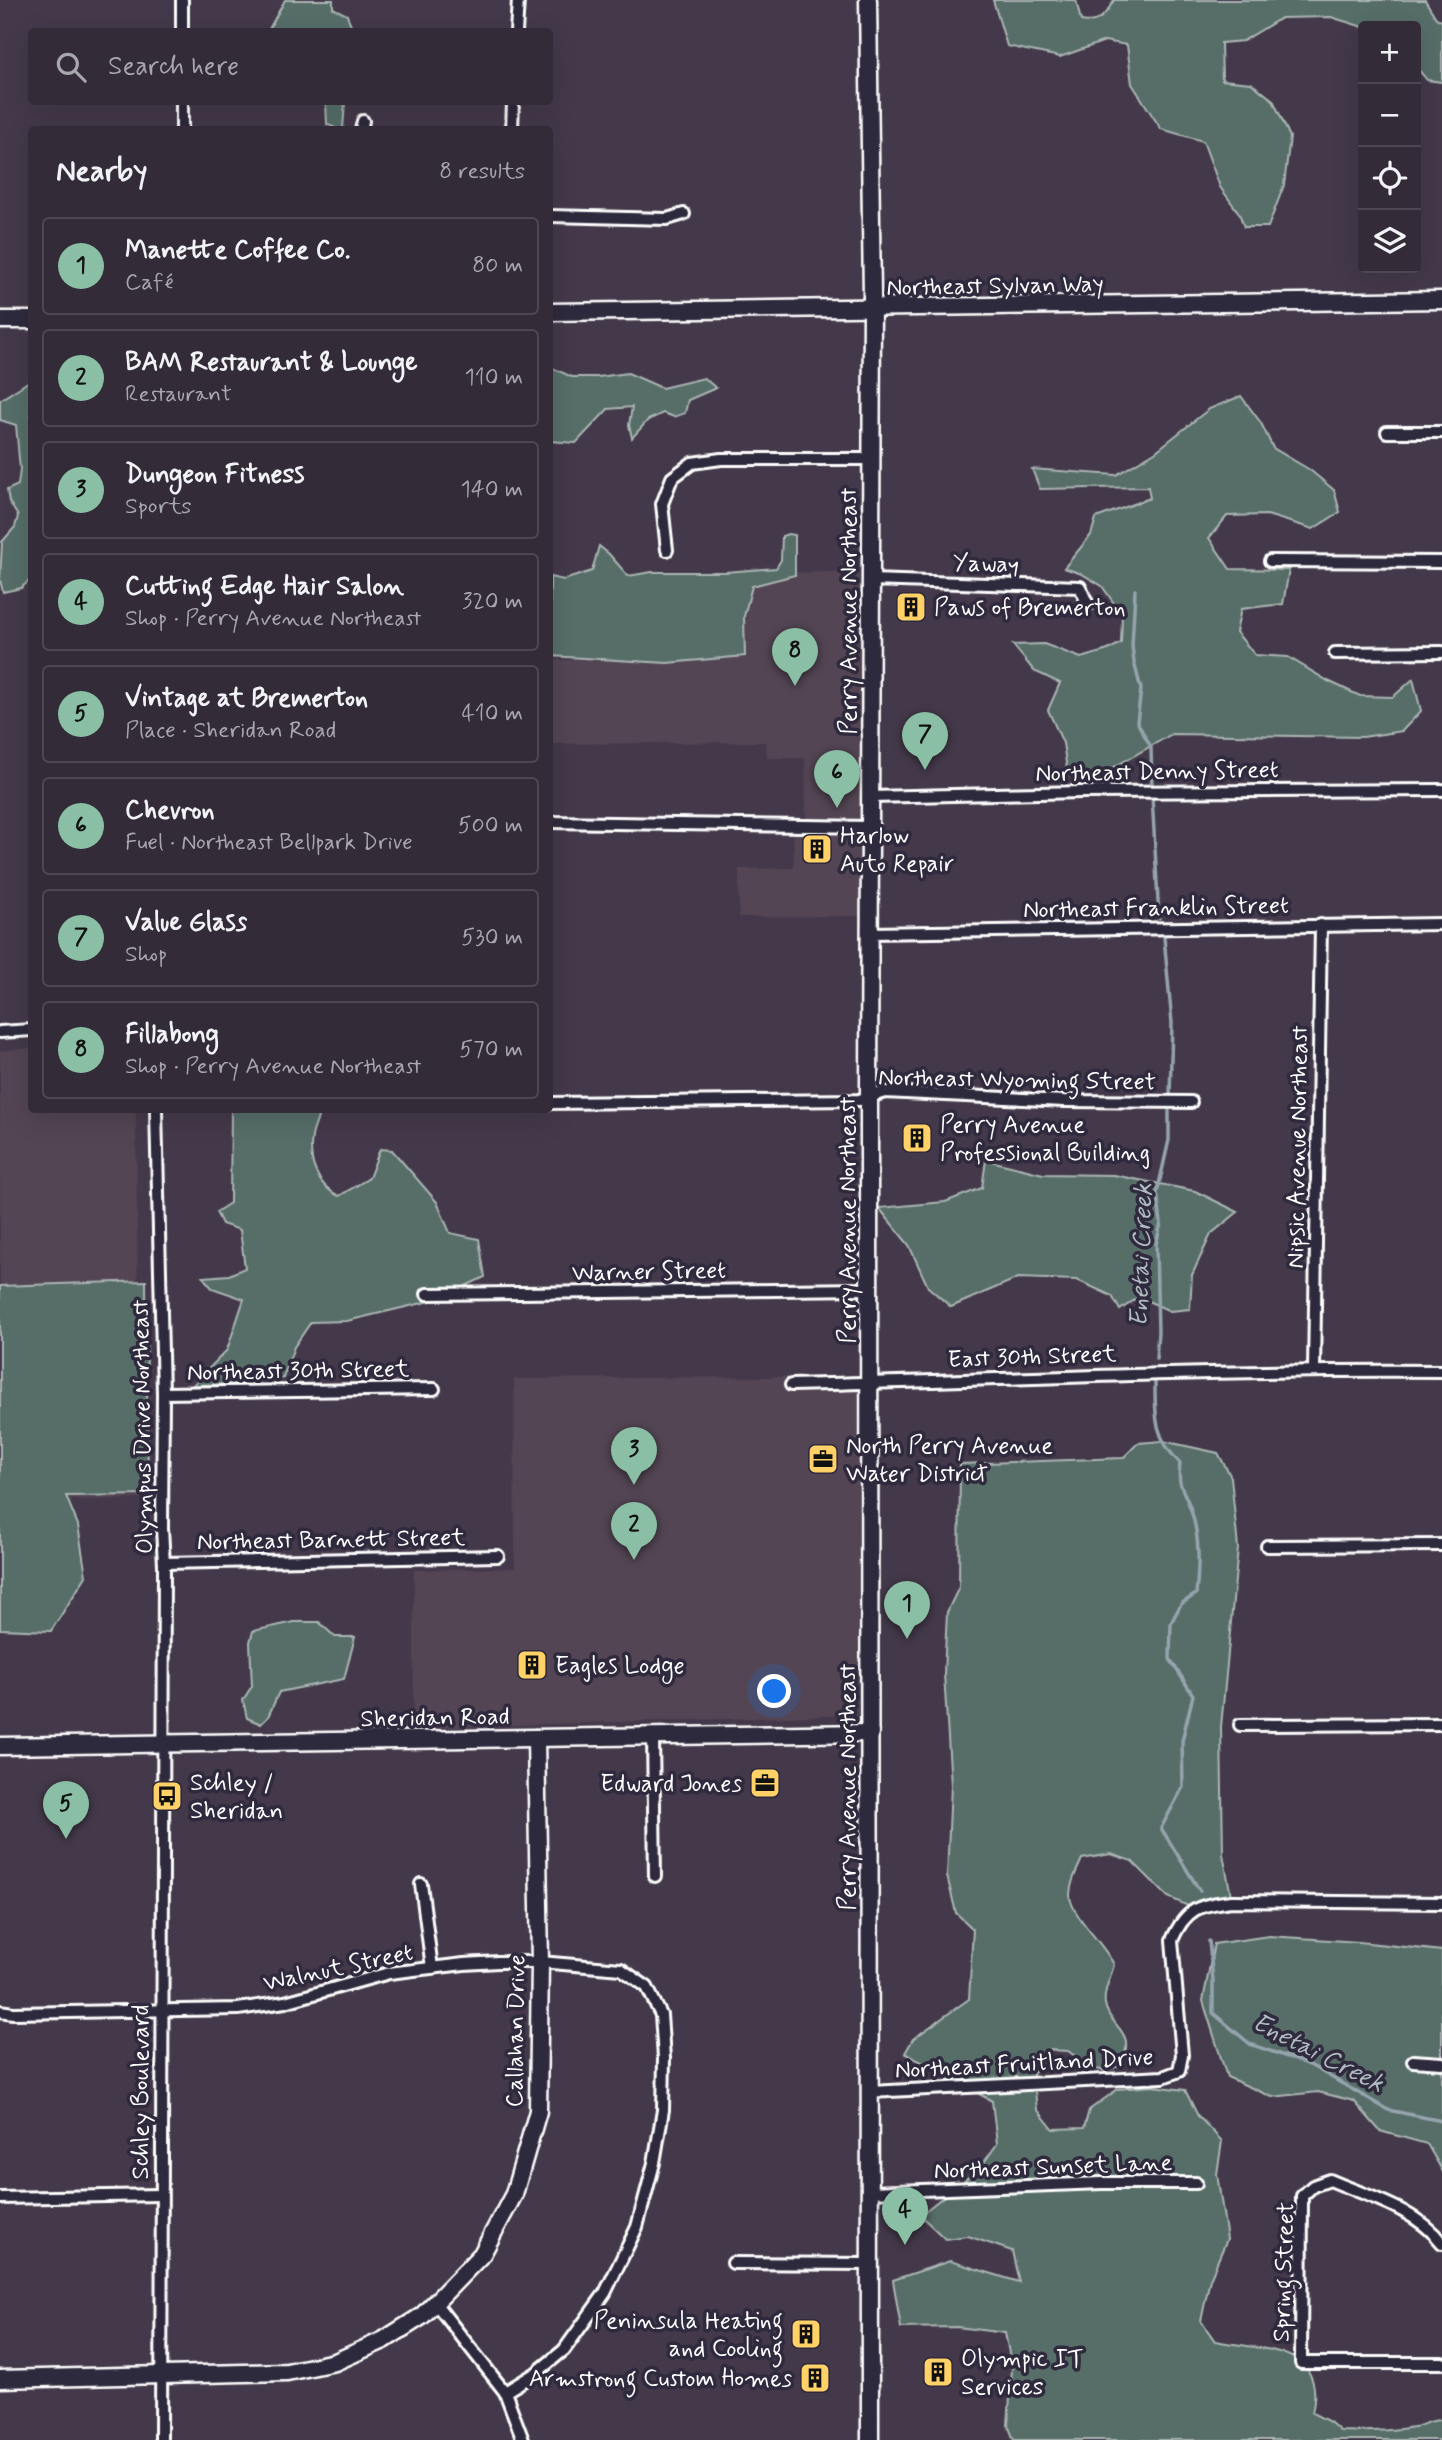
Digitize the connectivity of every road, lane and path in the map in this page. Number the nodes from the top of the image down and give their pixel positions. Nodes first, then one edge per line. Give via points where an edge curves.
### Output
1 (182, 0) edge
2 (518, 0) edge
3 (868, 0) edge
4 (182, 28) edge
5 (516, 28) edge
6 (182, 105) edge
7 (513, 105) edge
8 (182, 126) edge
9 (512, 126) edge
10 (684, 214) dead end
11 (553, 216) edge
12 (1442, 300) edge
13 (872, 309) junction
14 (553, 312) edge
15 (0, 320) edge
16 (28, 320) edge
17 (1387, 432) dead end
18 (1442, 432) edge
19 (871, 459) junction
20 (667, 550) dead end
21 (1270, 561) dead end
22 (1442, 562) edge
23 (871, 580) junction
24 (1088, 605) dead end
25 (1442, 652) edge
26 (1335, 653) dead end
27 (1442, 790) edge
28 (872, 797) junction
29 (553, 822) edge
30 (871, 827) junction
31 (1442, 924) edge
32 (1321, 925) junction
33 (870, 933) junction
34 (28, 1030) edge
35 (0, 1032) edge
36 (869, 1097) junction
37 (1191, 1102) dead end
38 (553, 1103) edge
39 (156, 1113) edge
40 (870, 1289) junction
41 (427, 1294) dead end
42 (1314, 1370) junction
43 (1442, 1371) edge
44 (870, 1383) junction
45 (791, 1385) dead end
46 (434, 1389) dead end
47 (163, 1393) junction
48 (1442, 1545) edge
49 (1267, 1546) dead end
50 (498, 1556) dead end
51 (164, 1563) junction
52 (1442, 1724) edge
53 (1240, 1725) dead end
54 (870, 1733) junction
55 (653, 1737) junction
56 (536, 1738) junction
57 (163, 1744) junction
58 (0, 1746) edge
59 (655, 1876) dead end
60 (421, 1884) dead end
61 (1442, 1903) edge
62 (540, 1962) junction
63 (432, 1968) junction
64 (0, 2011) edge
65 (161, 2012) junction
66 (1413, 2061) dead end
67 (1442, 2063) edge
68 (870, 2092) junction
69 (1196, 2183) dead end
70 (870, 2192) junction
71 (160, 2195) junction
72 (0, 2198) edge
73 (1442, 2243) edge
74 (733, 2263) dead end
75 (870, 2263) junction
76 (436, 2304) junction
77 (1442, 2363) edge
78 (159, 2376) junction
79 (0, 2379) edge
80 (505, 2392) junction
81 (161, 2440) edge
82 (523, 2440) edge
83 (870, 2440) edge

1 - 4 street
2 - 5 street
3 - 13 main road, Perry Avenue Northeast
6 - 8 street
7 - 9 street
10 - 11 street via 667,219
12 - 13 main road, Northeast Sylvan Way
13 - 14 main road, Northeast Sylvan Way
13 - 19 main road, Perry Avenue Northeast
15 - 16 main road
17 - 18 street
19 - 20 street via 692,463 672,478 662,504
19 - 23 main road, Perry Avenue Northeast
21 - 22 street
23 - 24 street, Yaway via 1080,587
23 - 28 main road, Perry Avenue Northeast
25 - 26 street
27 - 28 street, Northeast Denny Street
28 - 30 main road, Perry Avenue Northeast
29 - 30 street
30 - 33 main road, Perry Avenue Northeast
31 - 32 street, Northeast Franklin Street
32 - 33 street, Northeast Franklin Street
32 - 42 street, Nipsic Avenue Northeast
33 - 36 main road, Perry Avenue Northeast
34 - 35 street
36 - 37 street, Northeast Wyoming Street via 885,1093
36 - 38 street, Northeast Wyoming Street
36 - 40 main road, Perry Avenue Northeast
39 - 47 street, Olympus Drive Northeast
40 - 41 street, Warner Street
40 - 44 main road, Perry Avenue Northeast
42 - 43 street, East 30th Street
42 - 44 street, East 30th Street
44 - 45 street, East 30th Street
44 - 54 main road, Perry Avenue Northeast
46 - 47 street, Northeast 30th Street
47 - 51 street, Olympus Drive Northeast
48 - 49 street
50 - 51 street, Northeast Barnett Street
51 - 57 street, Olympus Drive Northeast
52 - 53 street
54 - 55 main road, Sheridan Road
54 - 68 main road, Perry Avenue Northeast
55 - 56 main road, Sheridan Road
55 - 59 street
56 - 57 main road, Sheridan Road
56 - 62 main road, Callahan Drive
57 - 58 main road, Sheridan Road
57 - 65 street, Schley Boulevard
60 - 63 street
61 - 68 street, Northeast Fruitland Drive via 1233,1901 1191,1911 1172,1940 1182,2055 1179,2071 1163,2077
62 - 63 street, Walnut Street
62 - 76 main road, Callahan Drive via 538,2111 529,2146 514,2194 492,2238
62 - 80 street, Walnut Street via 621,1969 647,1987 661,2015 663,2110 637,2227 605,2293 564,2350
63 - 65 street, Walnut Street via 381,1975 285,2002
64 - 65 street, Walnut Street
65 - 71 street, Schley Boulevard
66 - 67 street
68 - 70 main road, Perry Avenue Northeast
69 - 70 street, Northeast Sunset Lane
70 - 75 main road, Perry Avenue Northeast
71 - 72 street
71 - 78 street, Schley Boulevard
73 - 77 street, Spring Street via 1414,2216 1330,2180 1302,2196 1301,2363
74 - 75 street
75 - 83 main road, Perry Avenue Northeast
76 - 78 main road, Callahan Drive via 384,2340 335,2362 287,2372
76 - 80 street
78 - 79 main road, Callahan Drive
78 - 81 street, Schley Boulevard
80 - 82 street

